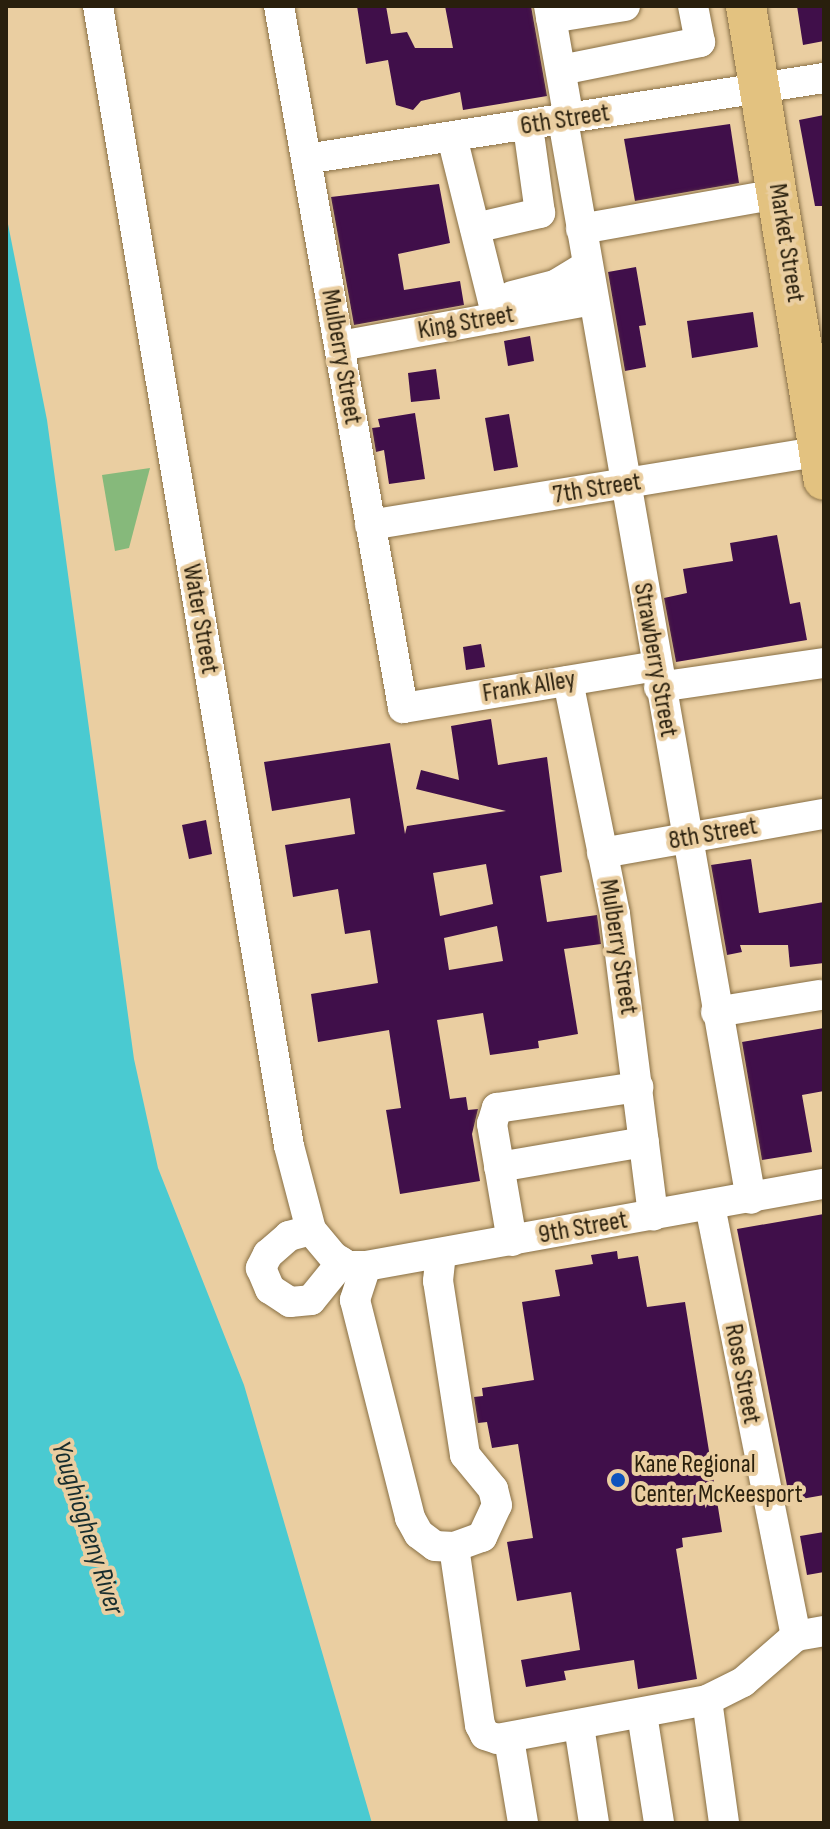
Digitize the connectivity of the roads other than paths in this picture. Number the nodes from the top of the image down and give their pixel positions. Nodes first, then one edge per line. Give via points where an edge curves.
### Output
1 (98, 6) edge
2 (279, 6) edge
3 (625, 6) edge
4 (693, 6) edge
5 (746, 6) edge
6 (550, 12) edge
7 (561, 70) junction
8 (824, 78) edge
9 (762, 89) junction
10 (566, 120) junction
11 (528, 126) junction
12 (452, 137) junction
13 (306, 159) junction
14 (778, 194) junction
15 (475, 228) junction
16 (581, 229) junction
17 (587, 266) junction
18 (593, 300) junction
19 (495, 309) junction
20 (340, 346) junction
21 (822, 461) edge
22 (624, 484) junction
23 (370, 525) junction
24 (824, 663) edge
25 (658, 676) junction
26 (568, 681) junction
27 (403, 708) joint
28 (824, 814) edge
29 (686, 840) junction
30 (602, 853) junction
31 (820, 995) dead end
32 (716, 1012) junction
33 (638, 1087) junction
34 (644, 1142) junction
35 (499, 1167) junction
36 (824, 1184) edge
37 (751, 1199) junction
38 (710, 1206) junction
39 (653, 1216) junction
40 (311, 1230) junction
41 (512, 1241) junction
42 (441, 1253) junction
43 (354, 1264) junction
44 (454, 1547) junction
45 (810, 1633) edge
46 (707, 1700) junction
47 (642, 1714) junction
48 (579, 1726) junction
49 (509, 1739) junction
50 (523, 1823) edge
51 (594, 1823) edge
52 (659, 1823) edge
53 (724, 1823) edge

1 - 40 street, Water Street via 289,1146
2 - 13 street, Mulberry Street
3 - 6 street
4 - 7 street via 700,42
5 - 9 main road, Market Street
6 - 7 street, Strawberry Street
7 - 10 street, Strawberry Street
8 - 9 street, 6th Street
9 - 10 street, 6th Street
9 - 14 main road, Market Street
10 - 11 street, 6th Street
10 - 16 street, Strawberry Street
11 - 12 street, 6th Street
11 - 15 street via 540,213
12 - 13 street, 6th Street
12 - 15 street
13 - 20 street, Mulberry Street
14 - 16 street
14 - 21 main road, Market Street
15 - 19 street
16 - 17 street, Strawberry Street
17 - 18 street, Strawberry Street
17 - 19 street
18 - 19 street, King Street
18 - 22 street, Strawberry Street
19 - 20 street, King Street
20 - 23 street, Mulberry Street
21 - 22 street, 7th Street
22 - 23 street, 7th Street
22 - 25 street, Strawberry Street
23 - 27 street, Mulberry Street
24 - 25 street, Frank Alley
25 - 26 street, Frank Alley
25 - 29 street, Strawberry Street
26 - 27 street, Frank Alley
26 - 30 street, Mulberry Street
28 - 29 street, 8th Street
29 - 30 street, 8th Street
29 - 32 street, Strawberry Street
30 - 33 street, Mulberry Street
31 - 32 street
32 - 37 street, Strawberry Street
33 - 34 street, Mulberry Street
33 - 35 street via 497,1108 492,1124
34 - 35 street
34 - 39 street, Mulberry Street
35 - 41 street
36 - 37 street, 9th Street
37 - 38 street, 9th Street
38 - 39 street, 9th Street
38 - 45 street, Rose Street
39 - 41 street, 9th Street
40 - 43 street
40 - 43 street via 289,1236 268,1254 261,1268 270,1289 290,1302 311,1300
41 - 42 street, 9th Street
42 - 43 street, 9th Street
42 - 44 street via 438,1281 465,1455 493,1489 497,1505 482,1537
43 - 44 street via 355,1300 410,1518 435,1546
44 - 49 street via 480,1725 485,1735
45 - 46 street via 743,1682
46 - 47 street
46 - 53 street
47 - 48 street
47 - 52 street
48 - 49 street
48 - 51 street
49 - 50 street

